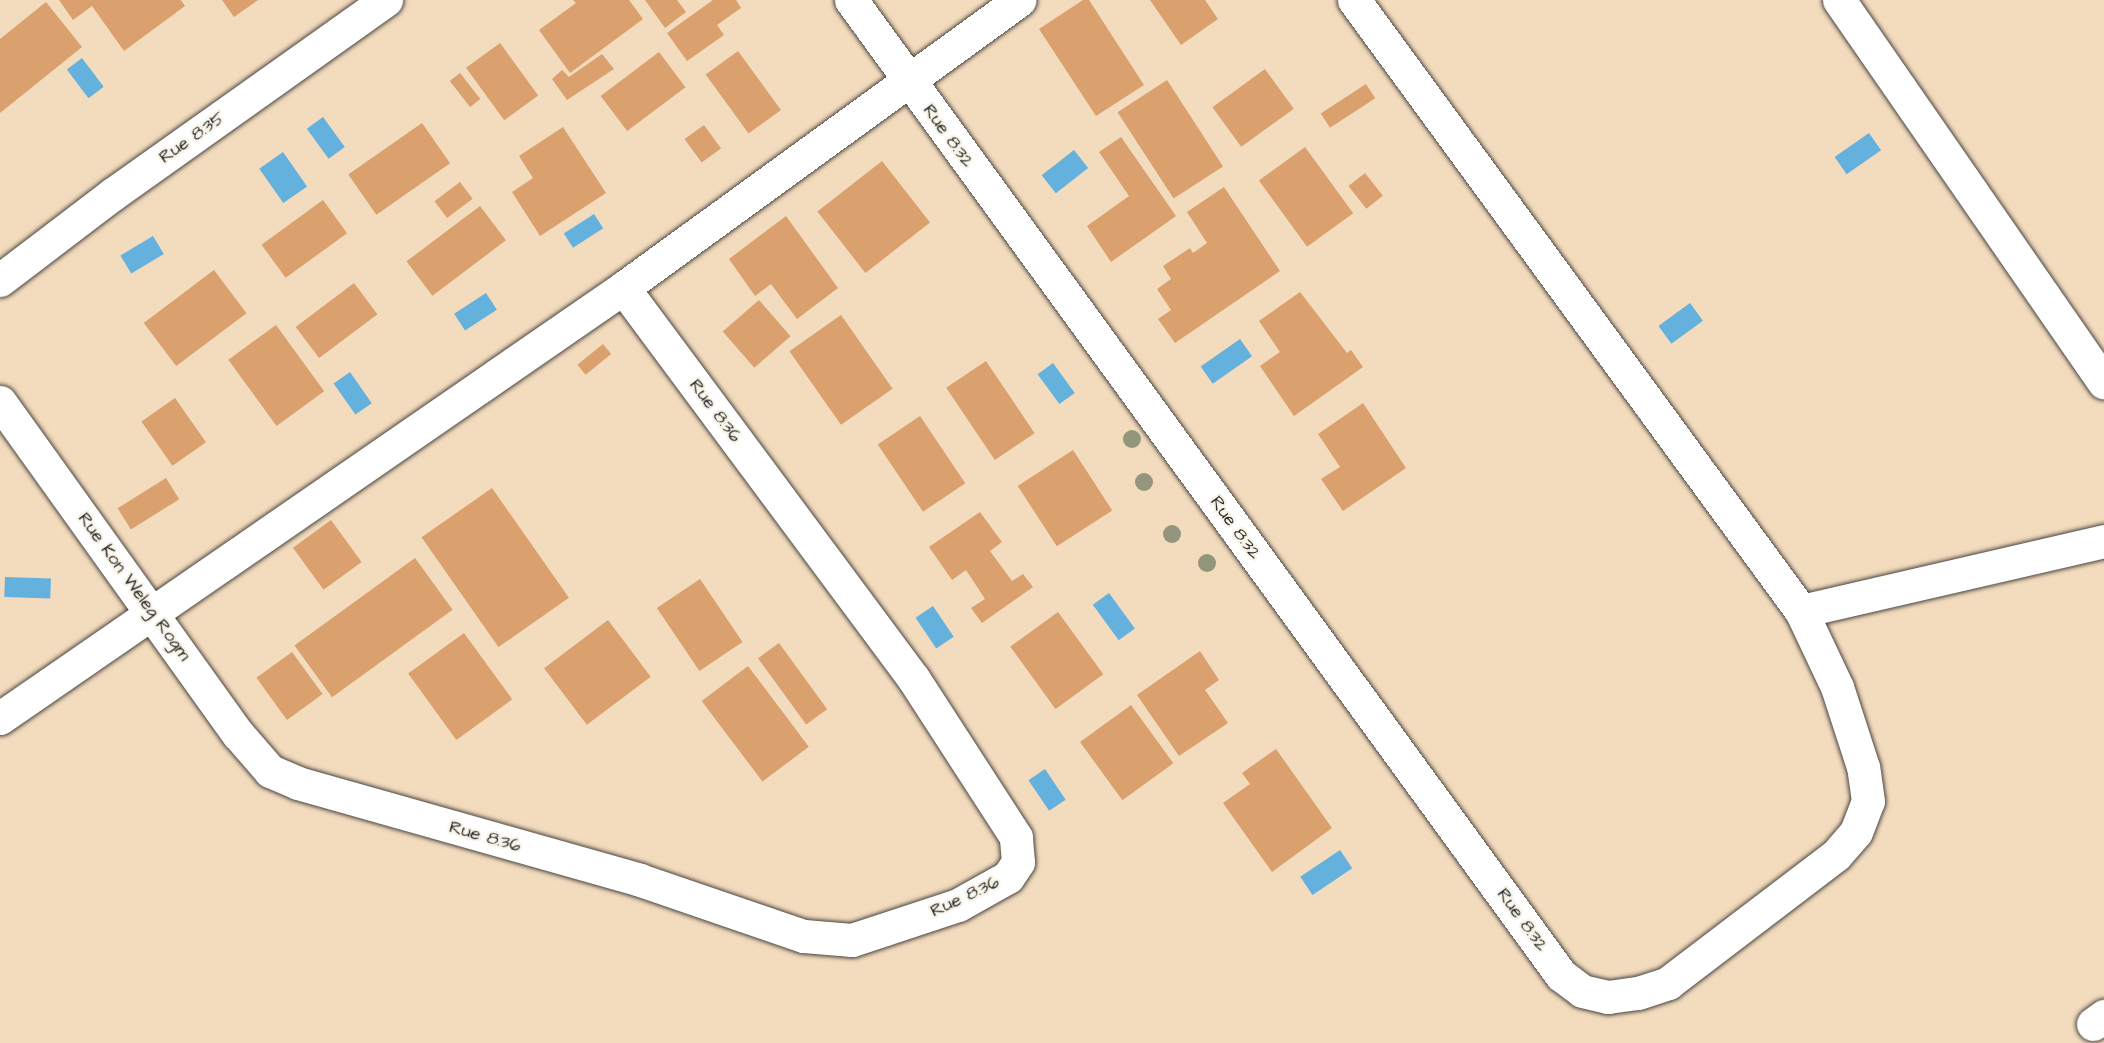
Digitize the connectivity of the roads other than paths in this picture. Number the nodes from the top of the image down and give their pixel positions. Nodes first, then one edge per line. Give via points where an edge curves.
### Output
1 (386, 0) edge
2 (851, 0) edge
3 (1020, 0) edge
4 (1354, 0) edge
5 (1839, 0) edge
6 (909, 81) junction
7 (0, 280) edge
8 (623, 288) junction
9 (2104, 382) edge
10 (0, 402) edge
11 (2104, 542) edge
12 (1801, 611) junction
13 (154, 614) junction
14 (0, 718) edge
15 (270, 771) joint

1 - 7 street, Rue 8.35 via 113,194
2 - 6 street, Rue 8.32
3 - 6 street
4 - 12 street, Rue 8.32
5 - 9 street
6 - 8 street
6 - 12 street, Rue 8.32 via 1562,975 1582,992 1608,997 1668,983 1836,855 1856,832 1868,801 1863,767 1837,687
8 - 13 street
8 - 15 street, Rue 8.36 via 913,678 1016,837 1018,862 1008,877 958,904 852,940 804,936 640,880 298,783
10 - 13 street, Rue Kon Weleg Rogm
11 - 12 street
13 - 14 street
13 - 15 street, Rue Kon Weleg Rogm via 238,734

